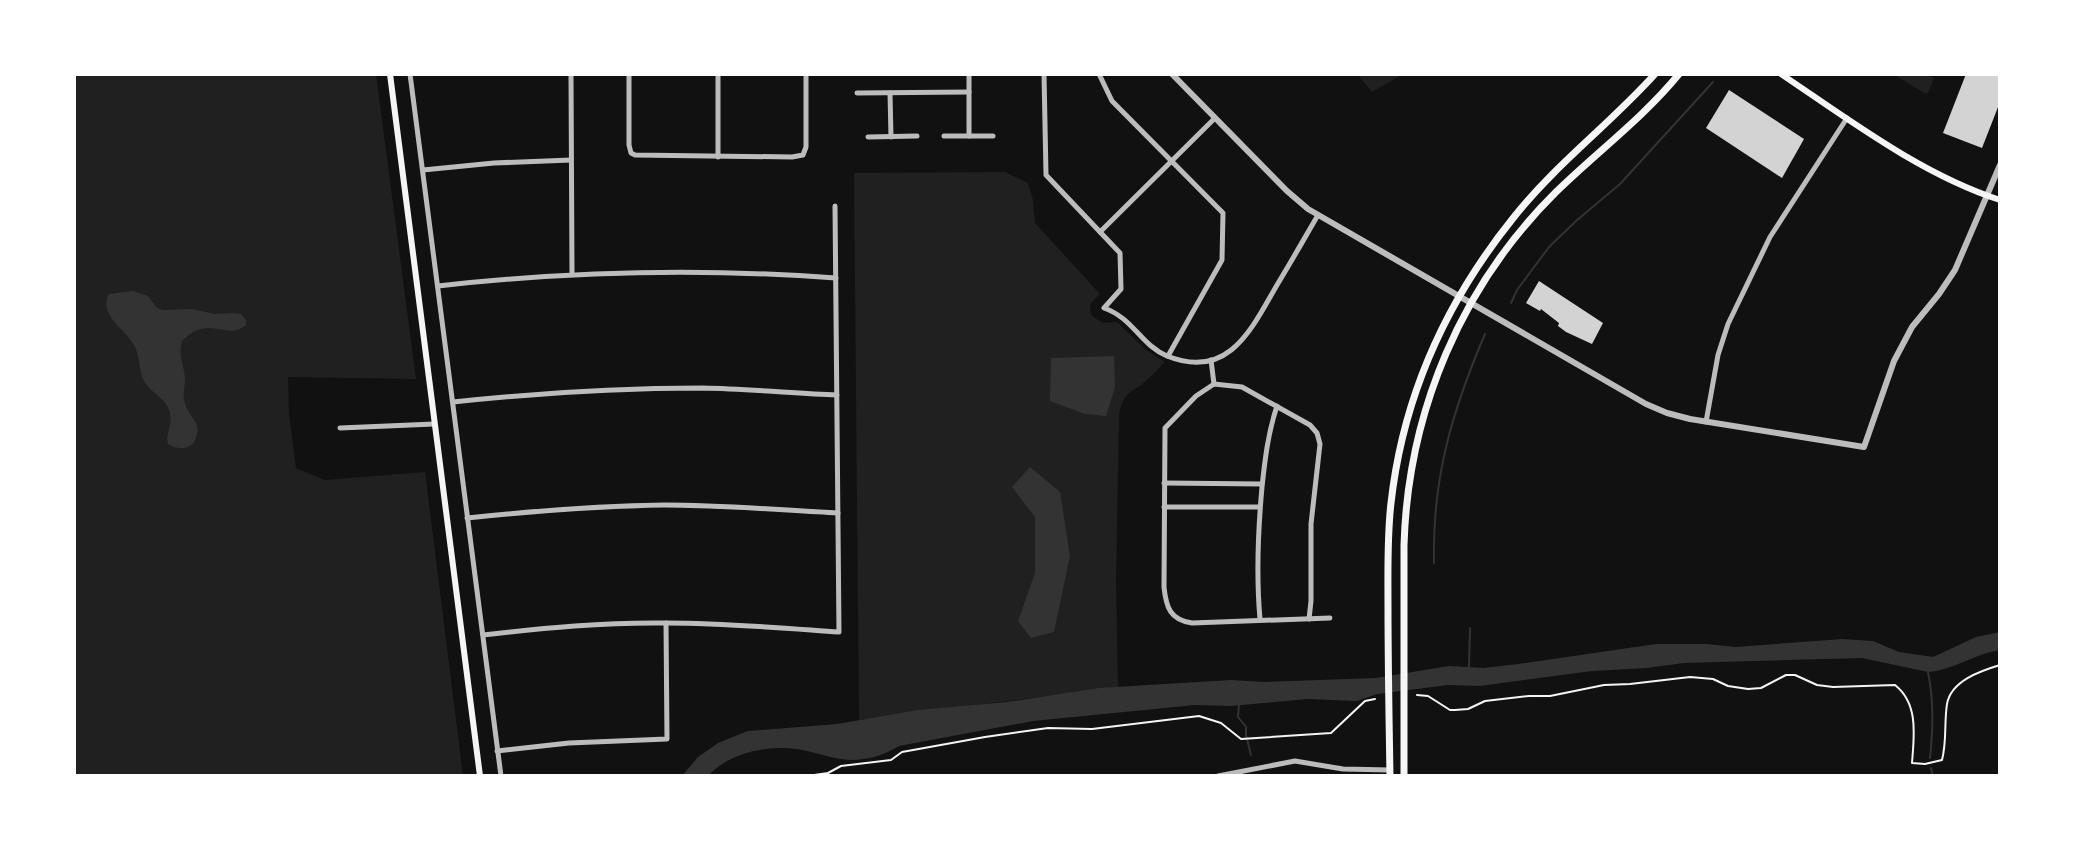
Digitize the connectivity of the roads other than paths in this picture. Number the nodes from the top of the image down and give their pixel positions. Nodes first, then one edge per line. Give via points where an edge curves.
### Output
1 (390, 74) edge
2 (410, 74) edge
3 (571, 74) edge
4 (629, 74) edge
5 (718, 74) edge
6 (806, 74) edge
7 (969, 74) edge
8 (1044, 74) edge
9 (1099, 74) edge
10 (1172, 74) edge
11 (1655, 74) edge
12 (1679, 74) edge
13 (1781, 74) edge
14 (969, 92) junction
15 (857, 93) dead end
16 (890, 93) junction
17 (1215, 118) junction
18 (1847, 118) junction
19 (917, 136) dead end
20 (944, 136) dead end
21 (969, 136) junction
22 (993, 136) dead end
23 (868, 137) dead end
24 (891, 137) junction
25 (718, 157) junction
26 (571, 160) junction
27 (1172, 161) junction
28 (2000, 165) edge
29 (423, 170) junction
30 (1987, 196) junction
31 (2000, 200) edge
32 (835, 206) dead end
33 (1318, 215) junction
34 (1100, 232) junction
35 (572, 274) junction
36 (836, 278) junction
37 (438, 286) junction
38 (1465, 300) junction
39 (1168, 356) junction
40 (1211, 360) junction
41 (1214, 384) junction
42 (837, 395) junction
43 (453, 402) junction
44 (1277, 406) junction
45 (1706, 422) junction
46 (434, 424) junction
47 (340, 428) dead end
48 (1164, 483) junction
49 (1262, 484) junction
50 (1164, 507) junction
51 (1259, 507) junction
52 (838, 513) junction
53 (467, 518) junction
54 (1330, 618) dead end
55 (1309, 619) junction
56 (1260, 620) junction
57 (666, 623) junction
58 (483, 635) junction
59 (497, 751) junction
60 (1390, 773) edge
61 (480, 776) edge
62 (501, 776) edge
63 (1218, 776) edge
64 (1404, 776) edge

1 - 46 main road
2 - 29 street
3 - 26 street
4 - 25 street via 631,153
5 - 25 street
6 - 25 street via 803,155
7 - 14 street
8 - 34 street via 1045,173
9 - 27 street via 1112,101
10 - 17 street
11 - 38 main road via 1547,180 1491,247
12 - 38 main road via 1540,209
13 - 18 main road
14 - 16 street
14 - 21 street
15 - 16 street
16 - 24 street
17 - 27 street
17 - 33 street
18 - 30 main road via 1924,166
18 - 45 street via 1770,237 1728,324
19 - 24 street
20 - 21 street
21 - 22 street
23 - 24 street
26 - 29 street
26 - 35 street
27 - 34 street
27 - 39 street via 1221,211 1223,255
28 - 30 street
29 - 37 street
30 - 31 main road
30 - 45 street via 1955,270 1900,349 1864,447
32 - 36 street
33 - 38 street
33 - 40 street via 1247,336
34 - 39 street via 1121,258 1121,289 1104,308 1120,314
35 - 36 street via 746,272
35 - 37 street
36 - 42 street
37 - 43 street
38 - 45 street via 1646,404
38 - 60 main road via 1438,335 1399,453 1389,523
38 - 64 main road via 1431,389 1412,462 1404,529
39 - 40 street
40 - 41 street
41 - 44 street via 1242,387
41 - 48 street via 1165,428
42 - 43 street via 613,389
42 - 52 street
43 - 53 street
44 - 49 street
44 - 55 street via 1314,428 1319,438
46 - 47 street
46 - 61 main road
48 - 49 street
48 - 50 street
49 - 51 street
50 - 51 street
50 - 56 street via 1170,613 1192,623
51 - 56 street
52 - 53 street via 665,505
52 - 57 street via 839,632
53 - 58 street
54 - 55 street
55 - 56 street
57 - 58 street
57 - 59 street via 667,739
58 - 59 street
59 - 62 street
60 - 63 street via 1295,761

